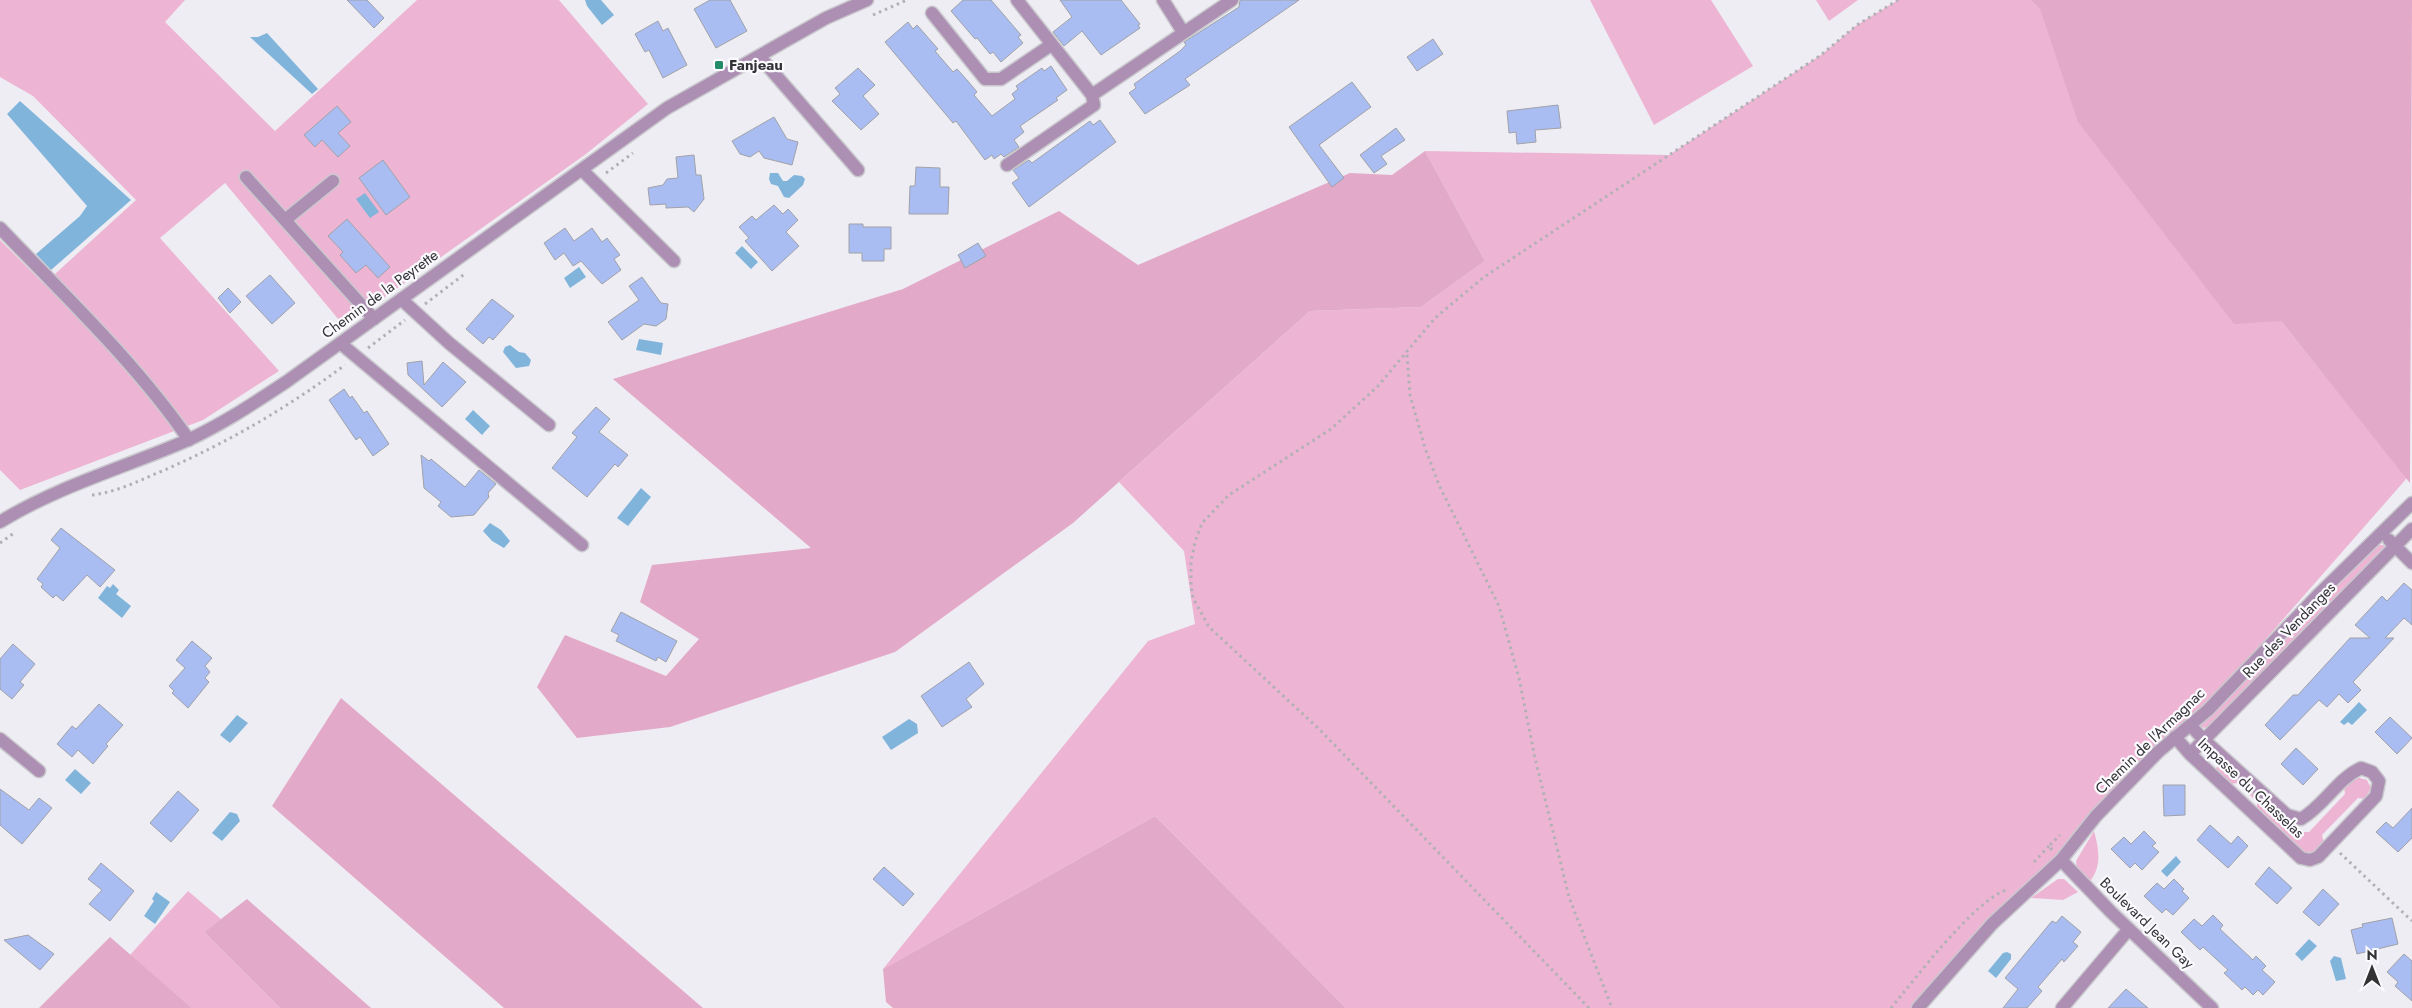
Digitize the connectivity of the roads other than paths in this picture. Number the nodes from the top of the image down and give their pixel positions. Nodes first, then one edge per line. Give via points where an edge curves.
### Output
1 (868, 0) edge
2 (1017, 0) edge
3 (1163, 0) edge
4 (1232, 0) edge
5 (932, 13) dead end
6 (1183, 32) junction
7 (1051, 44) junction
8 (759, 56) junction
9 (1092, 96) junction
10 (1008, 165) dead end
11 (582, 170) junction
12 (858, 170) dead end
13 (246, 177) dead end
14 (333, 181) dead end
15 (285, 220) junction
16 (0, 228) edge
17 (674, 261) dead end
18 (401, 299) junction
19 (374, 319) junction
20 (340, 343) junction
21 (550, 425) dead end
22 (189, 440) junction
23 (2412, 503) edge
24 (2396, 518) junction
25 (0, 522) edge
26 (2411, 531) edge
27 (2382, 533) junction
28 (582, 545) dead end
29 (2394, 546) junction
30 (2412, 563) edge
31 (2191, 726) junction
32 (2175, 737) junction
33 (0, 739) edge
34 (2204, 740) junction
35 (2190, 754) junction
36 (39, 771) dead end
37 (2061, 860) junction
38 (2129, 929) junction
39 (1918, 1008) edge
40 (2062, 1008) edge
41 (2212, 1008) edge

1 - 8 street, Chemin de la Peyrette via 826,18
2 - 7 street
3 - 6 street
4 - 6 street
5 - 7 street via 985,79 1001,79
6 - 9 street
7 - 9 street
8 - 11 street, Chemin de la Peyrette via 667,108
8 - 12 street
9 - 10 street via 1094,105
11 - 17 street
11 - 18 street, Chemin de la Peyrette
13 - 15 street
14 - 15 street
15 - 19 street
16 - 22 street via 130,364
18 - 19 street, Chemin de la Peyrette
18 - 21 street via 449,343
19 - 20 street, Chemin de la Peyrette
20 - 22 street, Chemin de la Peyrette via 230,419
20 - 28 street
22 - 25 street, Chemin de la Peyrette via 35,502
23 - 24 street, Chemin de l'Armagnac
24 - 26 street
24 - 27 street, Chemin de l'Armagnac
26 - 29 street, Rue des Vendanges
27 - 29 street
27 - 31 street, Chemin de l'Armagnac
29 - 30 street
29 - 34 street, Rue des Vendanges
31 - 32 street, Chemin de l'Armagnac
31 - 34 street, Impasse du Chasselas
32 - 35 street, Impasse du Chasselas
32 - 37 street, Chemin de l'Armagnac via 2096,816
33 - 36 street
34 - 35 street, Rue des Vendanges
34 - 35 street, Impasse du Chasselas via 2288,815 2301,819 2312,813 2350,773 2361,768 2372,772 2379,781 2376,796 2318,857 2310,860 2301,858
37 - 38 street, Boulevard Jean Gay
37 - 39 street, Chemin de l'Armagnac via 1992,924
38 - 40 street
38 - 41 street, Boulevard Jean Gay

